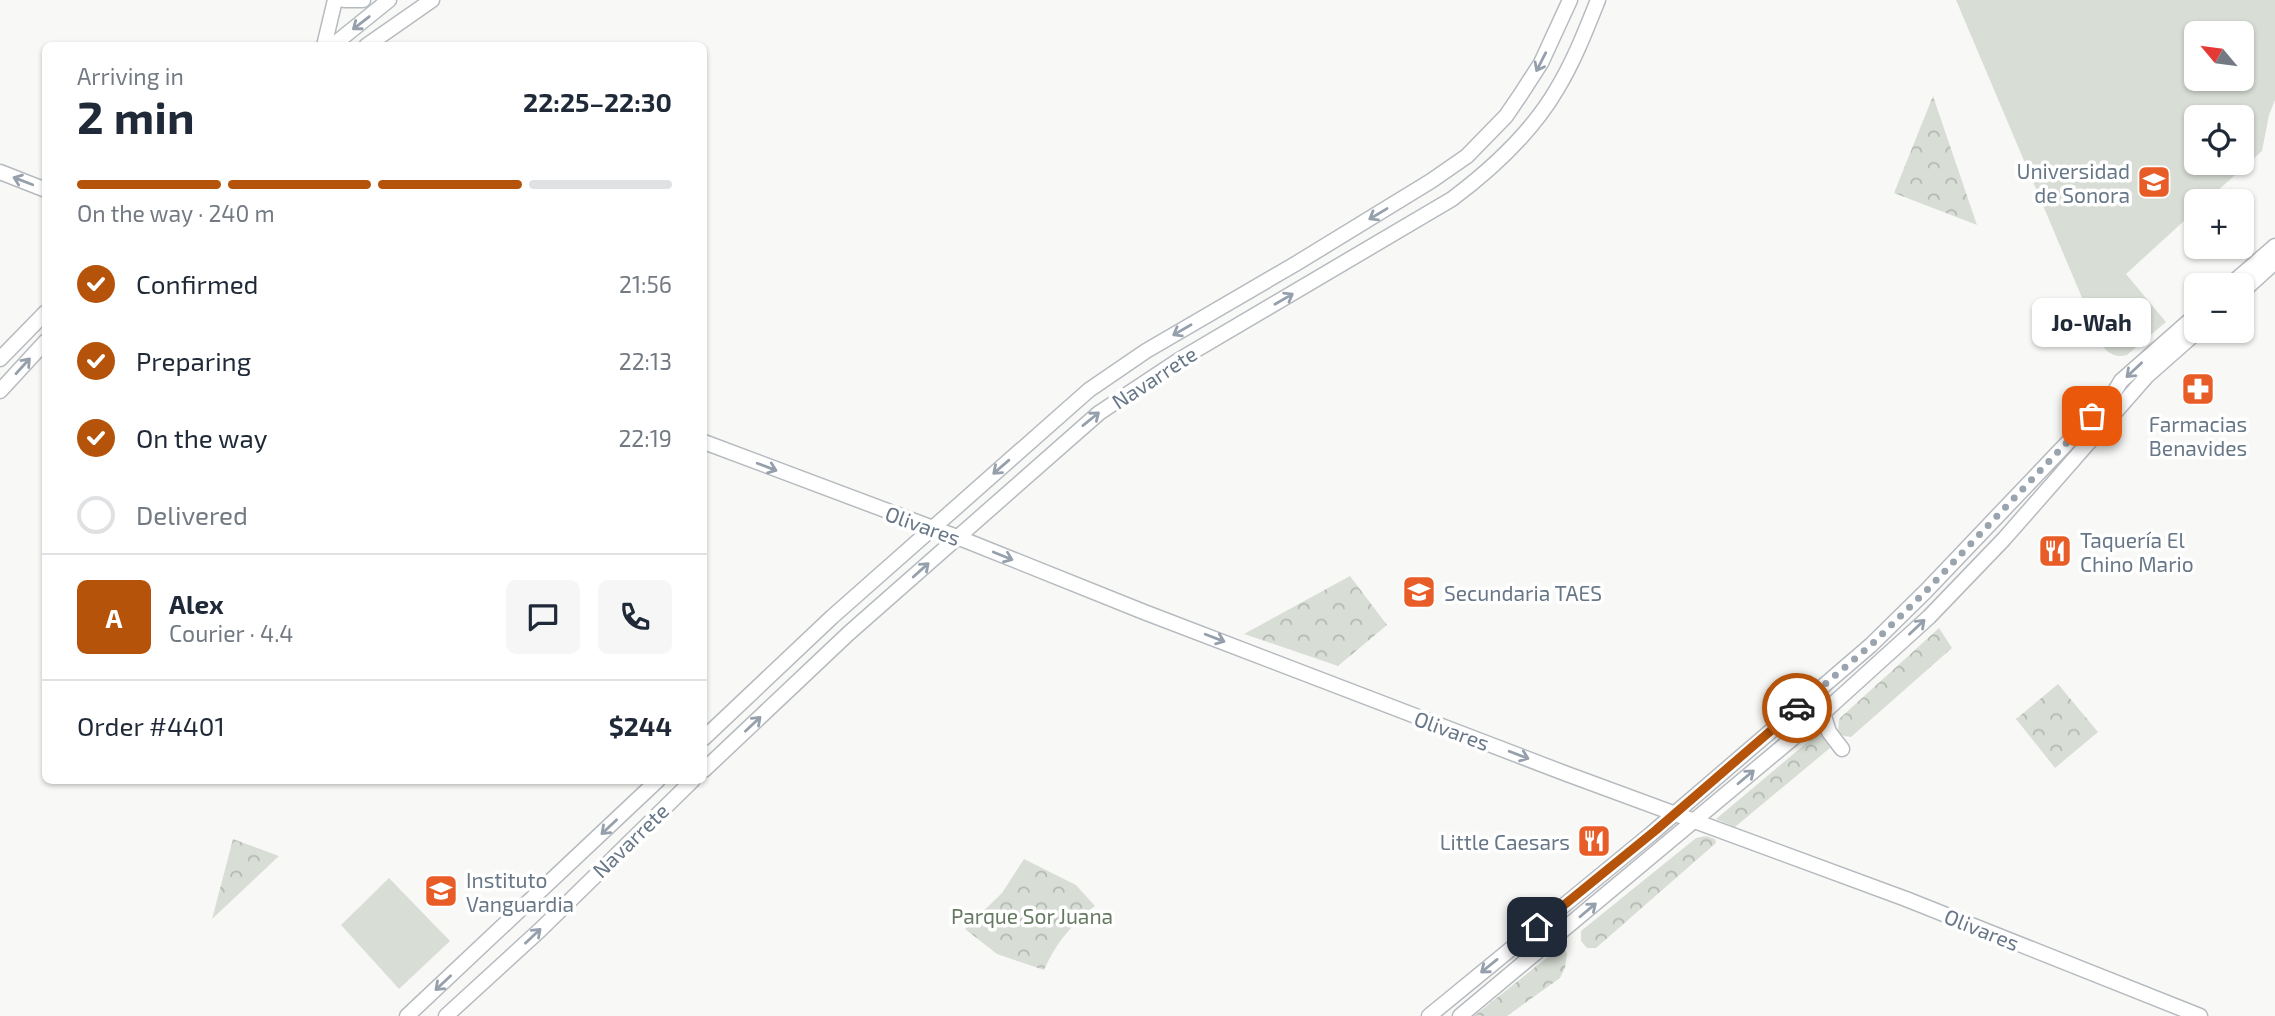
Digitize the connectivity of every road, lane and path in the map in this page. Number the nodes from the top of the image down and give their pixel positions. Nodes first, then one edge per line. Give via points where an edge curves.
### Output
1 (335, 0) edge
2 (344, 0) edge
3 (363, 0) edge
4 (390, 0) edge
5 (424, 0) edge
6 (432, 0) edge
7 (1570, 0) edge
8 (1598, 0) edge
9 (392, 27) junction
10 (325, 42) edge
11 (337, 42) edge
12 (371, 42) edge
13 (0, 172) edge
14 (42, 188) edge
15 (2275, 246) edge
16 (2275, 262) edge
17 (2244, 273) edge
18 (2254, 281) edge
19 (42, 316) edge
20 (2184, 326) edge
21 (2184, 343) edge
22 (42, 345) edge
23 (0, 359) edge
24 (0, 391) edge
25 (707, 443) edge
26 (932, 528) junction
27 (957, 537) junction
28 (1823, 713) junction
29 (707, 735) edge
30 (1842, 749) dead end
31 (707, 768) edge
32 (655, 784) edge
33 (689, 784) edge
34 (1674, 814) junction
35 (1694, 821) junction
36 (1651, 834) junction
37 (1657, 852) junction
38 (407, 1016) edge
39 (446, 1016) edge
40 (1429, 1016) edge
41 (1460, 1016) edge
42 (2200, 1016) edge

1 - 10 main road
2 - 3 main road
4 -> 11 main road
5 - 9 main road
6 - 9 main road
7 -> 26 main road, Navarrete via 1521,94 1492,132 1459,162 1125,364
27 -> 8 main road, Navarrete via 1067,439 1133,389 1469,186 1518,139 1557,90
9 - 12 main road
14 -> 13 main road
15 - 17 main road
16 - 18 main road
19 - 23 main road
20 -> 34 main road via 2121,382 1871,645
28 -> 21 main road via 1953,593 2147,376
24 -> 22 main road
25 -> 26 main road, Olivares
26 - 27 main road, Olivares
26 - 29 main road, Navarrete
31 -> 27 main road, Navarrete
27 -> 34 main road, Olivares
28 - 30 main road via 1829,732
35 -> 28 main road
32 -> 38 main road, Navarrete
39 -> 33 main road, Navarrete
34 - 35 main road, Olivares
34 - 36 main road
35 - 37 main road
35 - 42 main road, Olivares
36 - 37 main road
36 -> 40 main road
41 -> 37 main road

